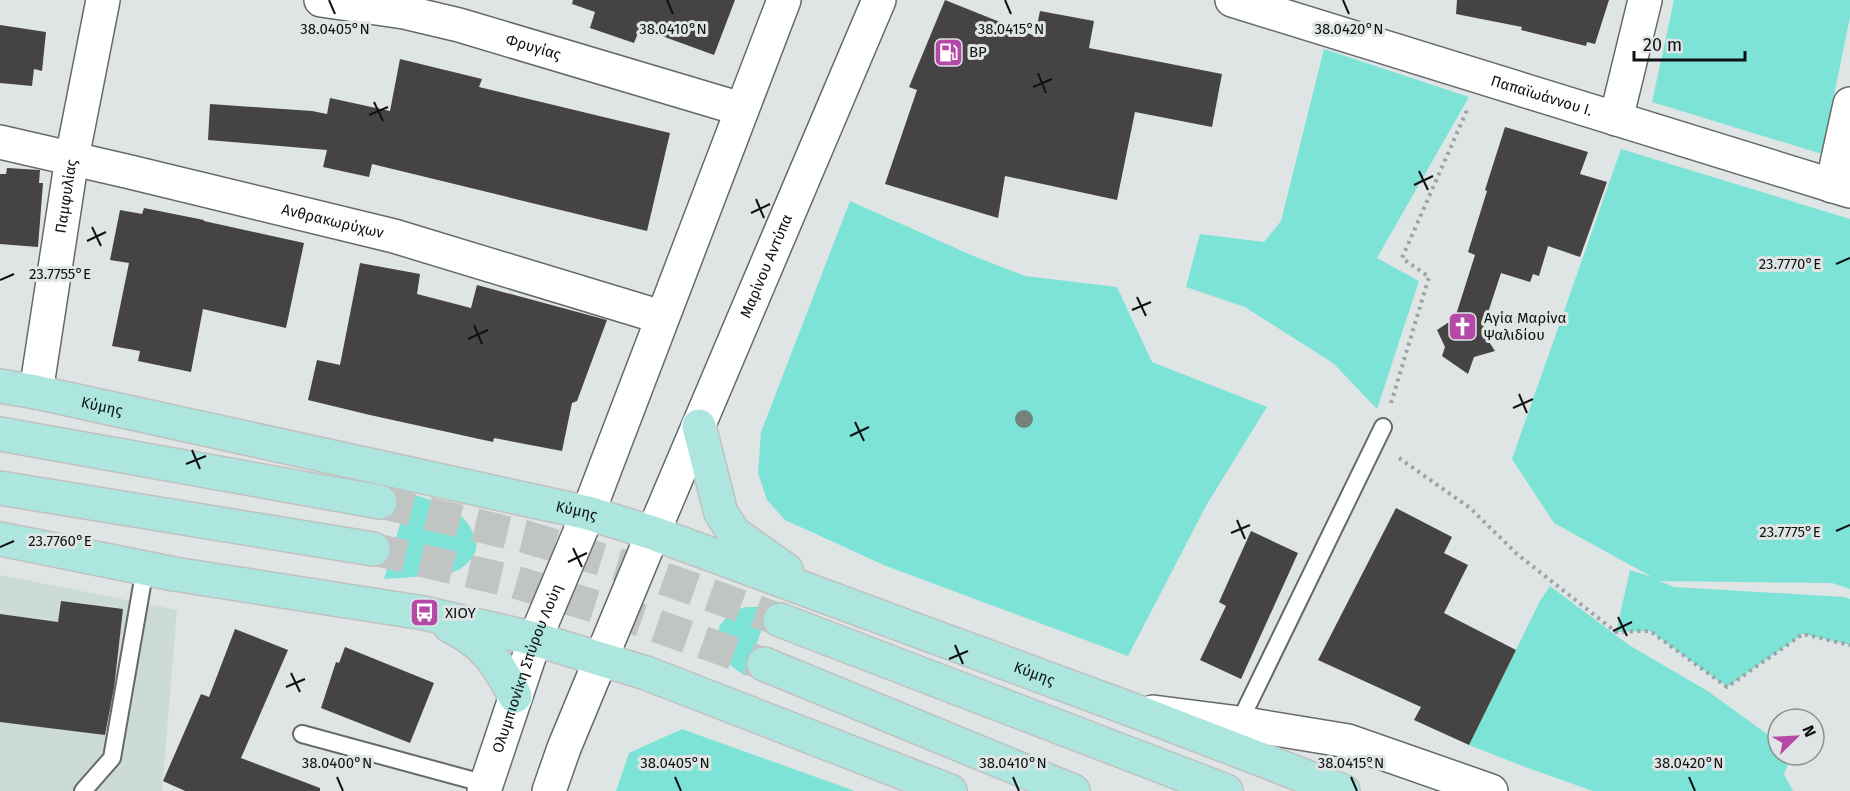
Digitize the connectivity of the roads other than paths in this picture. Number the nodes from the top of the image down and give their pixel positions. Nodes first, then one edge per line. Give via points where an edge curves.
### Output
1 (104, 0) edge
2 (321, 0) edge
3 (784, 0) edge
4 (879, 0) edge
5 (1232, 0) edge
6 (1645, 0) edge
7 (1850, 104) edge
8 (741, 109) junction
9 (1616, 119) junction
10 (0, 142) edge
11 (72, 158) junction
12 (1841, 189) edge
13 (661, 317) junction
14 (0, 386) edge
15 (36, 393) junction
16 (699, 426) junction
17 (0, 434) edge
18 (1379, 434) road end
19 (0, 488) edge
20 (380, 502) tunnel mouth
21 (588, 513) junction
22 (653, 533) junction
23 (0, 539) edge
24 (373, 549) tunnel mouth
25 (145, 568) junction
26 (821, 595) junction
27 (424, 613) junction
28 (780, 620) tunnel mouth
29 (535, 639) junction
30 (600, 660) junction
31 (764, 664) tunnel mouth
32 (515, 696) junction
33 (1130, 709) junction
34 (1239, 723) junction
35 (302, 734) dead end
36 (485, 788) edge
37 (82, 791) edge
38 (549, 791) edge
39 (950, 791) edge
40 (1073, 791) edge
41 (1226, 791) edge
42 (1343, 791) edge
43 (1491, 791) edge

1 - 11 street, Παμφυλίας
2 - 8 street, Φρυγίας via 459,25
3 - 8 street
4 - 16 street, Μαρίνου Αντύπα
5 - 9 street, Παπαϊωάννου Ι.
6 - 9 street
7 - 12 street
8 - 13 street
9 - 12 street, Παπαϊωάννου Ι.
10 - 11 street, Ανθρακωρύχων
11 - 13 street, Ανθρακωρύχων via 394,236
11 - 15 street, Παμφυλίας
13 - 21 street
14 - 15 main road, Κύμης
15 - 21 main road, Κύμης
16 - 22 street, Μαρίνου Αντύπα
16 - 26 main road via 722,513 734,532
17 - 20 main road
18 - 34 lane
19 - 24 main road
21 - 22 main road, Κύμης
21 - 29 street, Ολυμπιονίκη Σπύρου Λούη
22 - 26 main road, Κύμης
22 - 30 street
23 - 25 main road
25 - 27 main road
25 - 37 lane via 112,758
26 - 33 main road, Κύμης
27 - 29 main road
27 - 32 main road via 469,635 490,654
28 - 41 main road
29 - 30 main road
29 - 32 street, Ολυμπιονίκη Σπύρου Λούη
30 - 38 street
30 - 39 main road via 646,673
31 - 40 main road
32 - 36 street, Ολυμπιονίκη Σπύρου Λούη
33 - 34 street, Κύμης
33 - 42 main road, Κύμης
34 - 43 street, Κύμης via 1348,741
35 - 36 lane

